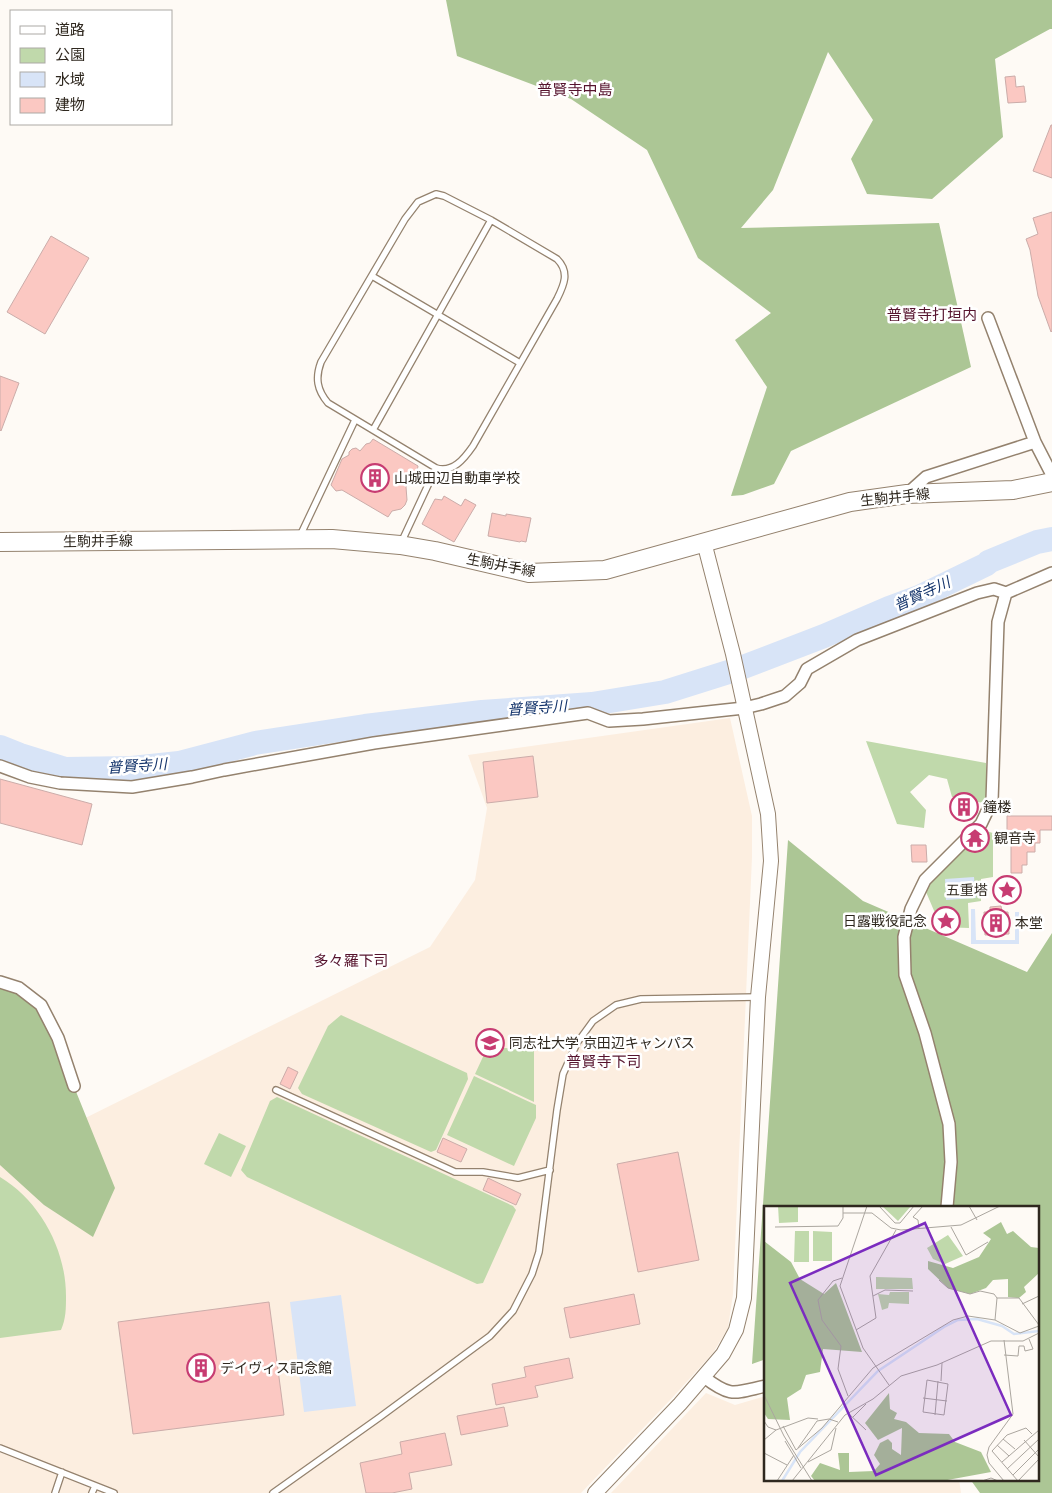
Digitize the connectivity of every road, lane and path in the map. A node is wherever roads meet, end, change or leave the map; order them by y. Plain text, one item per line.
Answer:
1 (491, 220) junction
2 (372, 276) junction
3 (438, 316) junction
4 (988, 318) dead end
5 (520, 364) junction
6 (355, 420) junction
7 (374, 430) junction
8 (1035, 442) junction
9 (436, 468) junction
10 (1052, 475) edge
11 (1052, 482) edge
12 (907, 494) junction
13 (299, 538) junction
14 (0, 542) edge
15 (704, 542) junction
16 (400, 545) junction
17 (1052, 573) edge
18 (1006, 593) junction
19 (743, 703) junction
20 (0, 766) edge
21 (0, 982) edge
22 (758, 997) junction
23 (74, 1086) dead end
24 (276, 1090) dead end
25 (550, 1170) junction
26 (947, 1206) edge
27 (704, 1376) junction
28 (764, 1386) edge
29 (0, 1448) edge
30 (62, 1472) junction
31 (95, 1486) junction
32 (55, 1493) edge
33 (92, 1493) edge
34 (114, 1493) edge
35 (273, 1493) edge
36 (595, 1493) edge

1 - 2 lane
1 - 3 lane
1 - 5 lane
2 - 3 lane
2 - 6 lane
3 - 5 lane
3 - 7 lane
4 - 8 street
5 - 9 lane
6 - 7 lane
6 - 13 lane
7 - 9 lane
8 - 10 street
8 - 12 street
9 - 16 lane
11 - 12 main road, 生駒井手線
12 - 15 main road, 生駒井手線
13 - 14 main road, 生駒井手線
13 - 16 main road, 生駒井手線
15 - 16 main road, 生駒井手線
15 - 19 street
17 - 18 street
18 - 19 street
18 - 26 street
19 - 20 street
19 - 22 street
21 - 23 street
22 - 25 lane
22 - 27 street
24 - 25 lane
25 - 35 lane
27 - 28 street
27 - 36 street
29 - 30 lane
30 - 31 lane
30 - 32 lane
31 - 33 lane
31 - 34 lane

